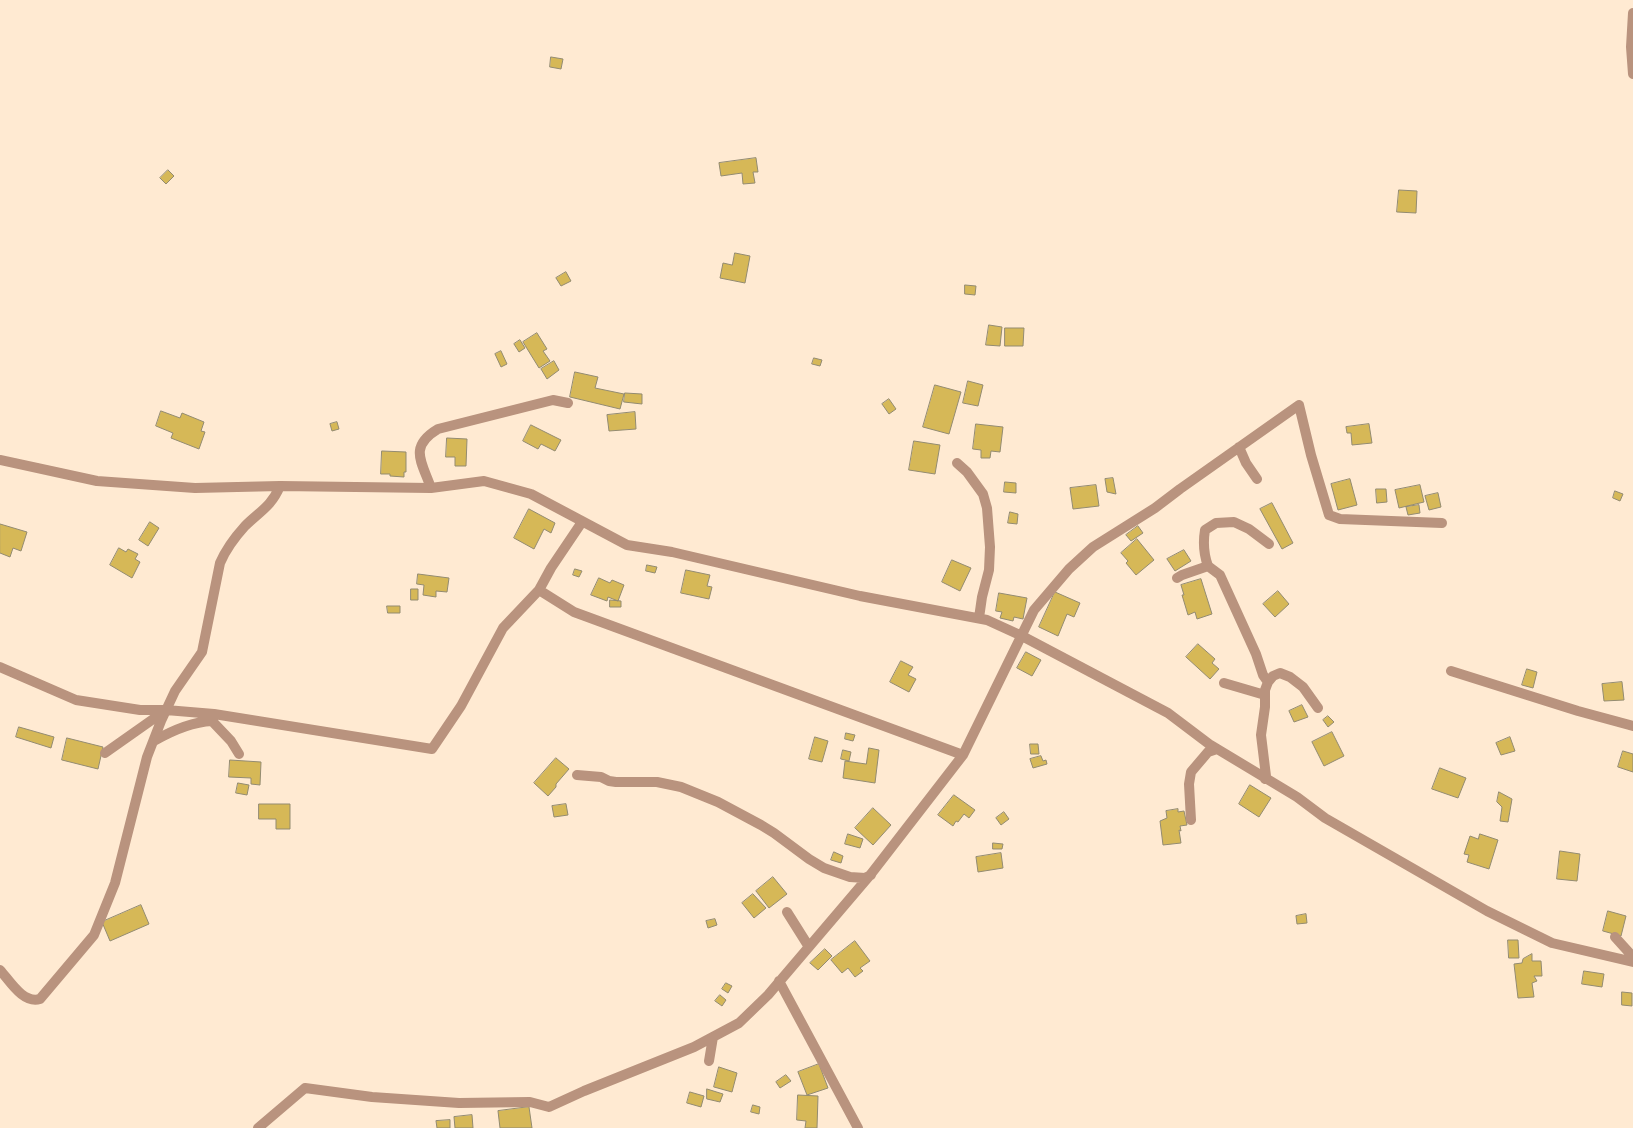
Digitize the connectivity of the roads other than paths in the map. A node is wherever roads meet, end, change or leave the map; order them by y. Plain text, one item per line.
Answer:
1 (1633, 13) edge
2 (1633, 74) edge
3 (568, 404) dead end
4 (1238, 447) junction
5 (0, 460) edge
6 (957, 463) dead end
7 (1257, 479) dead end
8 (280, 486) junction
9 (431, 488) junction
10 (582, 522) junction
11 (1442, 523) dead end
12 (1269, 544) dead end
13 (1208, 566) junction
14 (1177, 578) dead end
15 (539, 590) junction
16 (978, 618) junction
17 (1022, 636) junction
18 (0, 667) edge
19 (1451, 671) dead end
20 (1268, 682) junction
21 (1224, 683) dead end
22 (1265, 695) junction
23 (1318, 708) dead end
24 (166, 710) junction
25 (1633, 726) edge
26 (154, 740) junction
27 (1217, 749) junction
28 (105, 753) dead end
29 (239, 754) dead end
30 (963, 755) junction
31 (577, 775) dead end
32 (1265, 779) junction
33 (1191, 820) dead end
34 (871, 874) junction
35 (787, 912) dead end
36 (1615, 938) dead end
37 (809, 947) junction
38 (1633, 957) edge
39 (1633, 962) edge
40 (0, 970) edge
41 (779, 981) junction
42 (713, 1037) junction
43 (709, 1061) dead end
44 (258, 1128) edge
45 (858, 1128) edge

1 - 2 street
3 - 9 street
4 - 7 street
4 - 11 street
4 - 17 street
5 - 8 street
6 - 16 street
8 - 9 street
8 - 24 street
9 - 10 street
10 - 15 street
10 - 16 street
12 - 13 street
13 - 14 street
13 - 20 street
15 - 24 street
15 - 30 street
16 - 17 street
17 - 27 street
17 - 30 street
18 - 24 street
19 - 25 street
20 - 22 street
20 - 23 street
21 - 22 street
22 - 32 street
24 - 26 street
24 - 28 street
26 - 29 street
26 - 40 street
27 - 32 street
27 - 33 street
30 - 34 street
31 - 34 street
32 - 39 street
34 - 37 street
35 - 37 street
36 - 38 street
37 - 41 street
41 - 42 street
41 - 45 street
42 - 43 street
42 - 44 street

